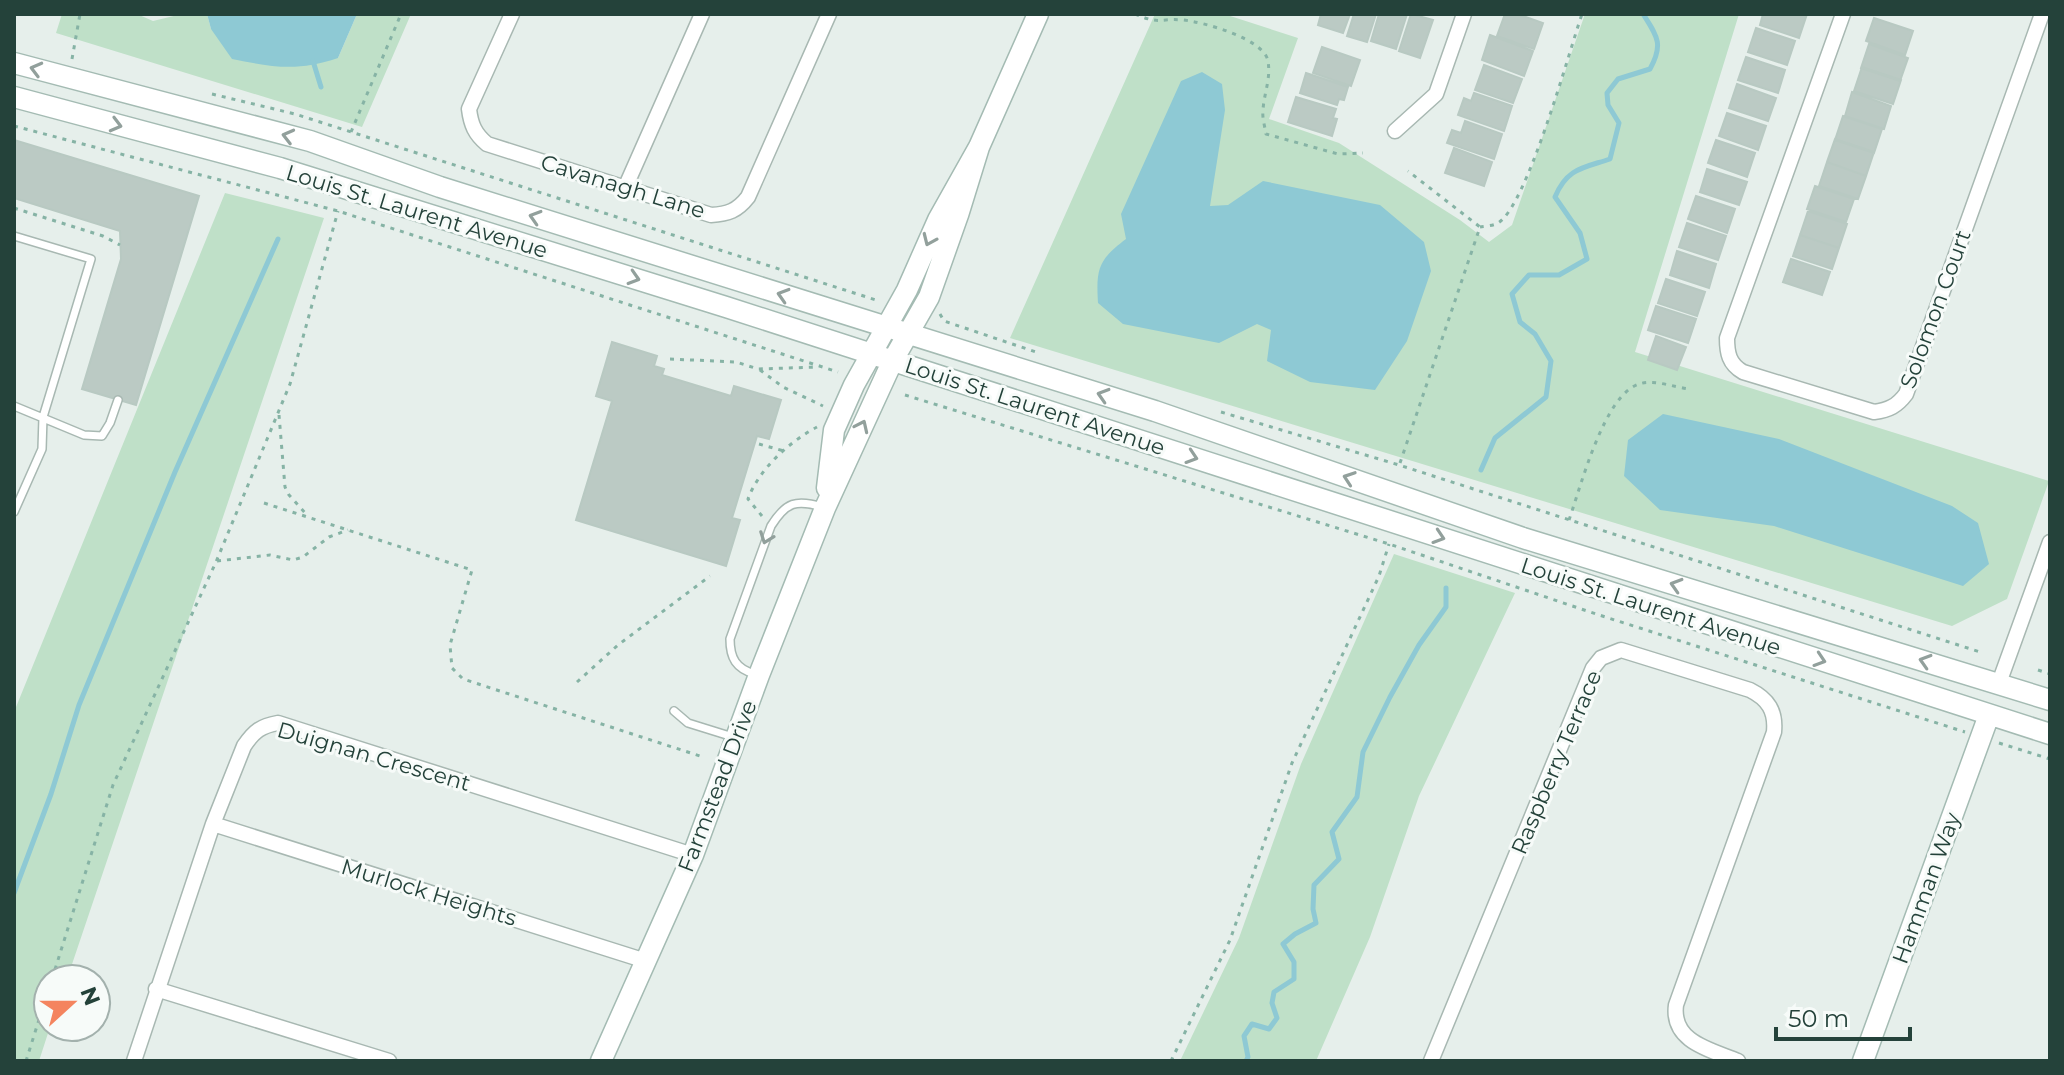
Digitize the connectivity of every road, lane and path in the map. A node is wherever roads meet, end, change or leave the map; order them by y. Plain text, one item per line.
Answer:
1 (80, 14) edge
2 (401, 14) edge
3 (512, 14) edge
4 (702, 14) edge
5 (829, 14) edge
6 (1038, 14) edge
7 (1135, 14) edge
8 (1464, 14) edge
9 (1582, 14) edge
10 (1843, 14) edge
11 (2042, 14) edge
12 (60, 56) dead end
13 (14, 63) edge
14 (206, 92) dead end
15 (14, 97) edge
16 (14, 126) edge
17 (1395, 131) dead end
18 (351, 132) junction
19 (979, 147) junction
20 (1363, 153) dead end
21 (1408, 171) dead end
22 (625, 188) junction
23 (14, 208) edge
24 (338, 211) junction
25 (1480, 227) junction
26 (14, 236) edge
27 (120, 245) dead end
28 (876, 300) dead end
29 (939, 311) dead end
30 (886, 328) junction
31 (908, 335) junction
32 (872, 353) junction
33 (1047, 356) dead end
34 (670, 359) dead end
35 (893, 360) junction
36 (822, 367) junction
37 (758, 369) junction
38 (839, 372) dead end
39 (1689, 389) dead end
40 (905, 395) dead end
41 (118, 400) dead end
42 (14, 406) edge
43 (1208, 408) dead end
44 (278, 413) junction
45 (841, 414) junction
46 (43, 417) junction
47 (759, 444) dead end
48 (784, 451) junction
49 (1399, 465) junction
50 (264, 503) dead end
51 (825, 508) junction
52 (14, 513) edge
53 (310, 518) junction
54 (1569, 521) junction
55 (771, 526) junction
56 (348, 530) junction
57 (2050, 542) edge
58 (1389, 544) junction
59 (216, 562) junction
60 (710, 576) dead end
61 (1980, 652) dead end
62 (2038, 670) dead end
63 (2050, 674) edge
64 (759, 675) junction
65 (577, 682) dead end
66 (1999, 683) junction
67 (2050, 700) edge
68 (674, 711) dead end
69 (1989, 715) junction
70 (1950, 727) dead end
71 (2050, 734) edge
72 (737, 738) junction
73 (2006, 746) dead end
74 (700, 756) dead end
75 (2050, 759) edge
76 (213, 824) junction
77 (693, 855) junction
78 (646, 961) junction
79 (57, 963) edge
80 (156, 989) junction
81 (32, 1042) edge
82 (26, 1061) edge
83 (134, 1061) edge
84 (389, 1061) edge
85 (601, 1061) edge
86 (1171, 1061) edge
87 (1431, 1061) edge
88 (1738, 1061) edge
89 (1863, 1061) edge

1 - 12 path
2 - 18 path
3 - 22 street, Cavanagh Lane
4 - 22 street
5 - 22 street, Cavanagh Lane
6 - 19 main road, Farmstead Drive
7 - 20 path
8 - 17 street
9 - 25 path
10 - 11 street, Solomon Court
30 -> 13 main road, Louis St. Laurent Avenue
14 - 18 path
15 -> 32 main road, Louis St. Laurent Avenue
16 - 24 path
18 - 28 path
19 -> 30 main road, Farmstead Drive
19 - 31 main road, Farmstead Drive
21 - 25 path
23 - 27 path
24 - 36 path
24 - 44 path
25 - 49 path
26 - 46 lane
29 - 33 path
30 - 31 main road, Louis St. Laurent Avenue
30 - 32 main road, Farmstead Drive
31 - 35 main road, Farmstead Drive
66 -> 31 main road, Louis St. Laurent Avenue
32 - 35 main road, Louis St. Laurent Avenue
32 - 45 main road, Farmstead Drive
34 - 37 path
51 -> 35 main road, Farmstead Drive
35 -> 69 main road, Louis St. Laurent Avenue
36 - 37 path
36 - 38 path
37 - 45 path
39 - 54 path
40 - 58 path
41 - 46 lane
42 - 46 lane
43 - 49 path
44 - 53 path
44 - 59 path
45 - 48 path
45 - 51 main road, Farmstead Drive
46 - 52 lane
47 - 48 path
48 - 55 path
49 - 54 path
50 - 53 path
51 - 55 lane
51 - 64 main road, Farmstead Drive
53 - 56 path
54 - 61 path
55 -> 64 lane
56 - 59 path
56 - 74 path
57 - 66 street
58 - 70 path
58 - 86 path
59 - 79 path
60 - 65 path
62 - 63 path
64 - 72 main road, Farmstead Drive
66 - 67 main road, Louis St. Laurent Avenue
68 - 72 lane
69 - 71 main road, Louis St. Laurent Avenue
69 - 89 main road, Hamman Way
72 - 77 main road, Farmstead Drive
73 - 75 path
76 - 77 street, Duignan Crescent
76 - 78 street, Murlock Heights
76 - 80 street, Duignan Crescent
77 - 78 main road, Farmstead Drive
78 - 85 main road, Farmstead Drive
80 - 83 street, Duignan Crescent
80 - 84 street
81 - 82 path
87 - 88 street, Raspberry Terrace

